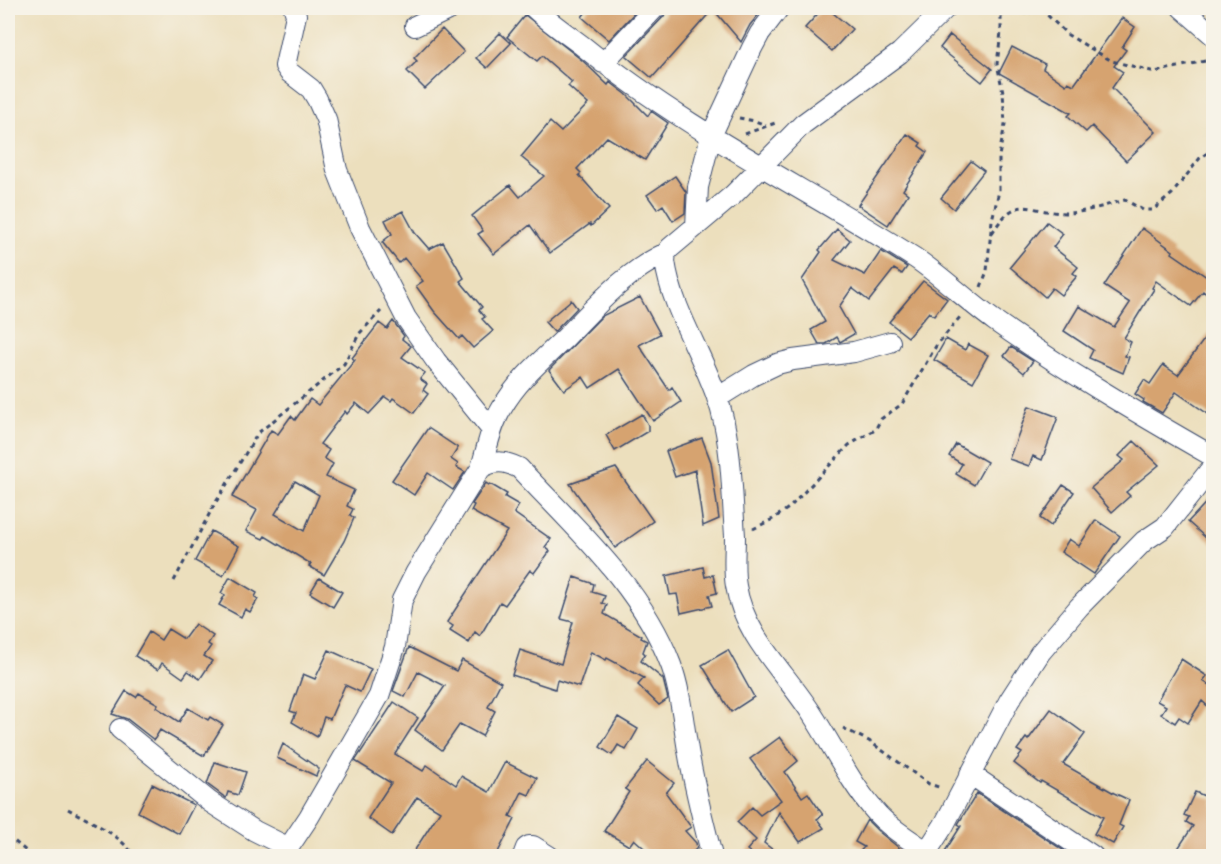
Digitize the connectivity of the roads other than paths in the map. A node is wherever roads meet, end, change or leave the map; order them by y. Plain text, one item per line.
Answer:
1 (294, 8) edge
2 (452, 8) edge
3 (534, 8) edge
4 (656, 8) edge
5 (779, 8) edge
6 (946, 8) edge
7 (1182, 8) edge
8 (415, 26) dead end
9 (1214, 36) edge
10 (603, 63) junction
11 (717, 140) junction
12 (762, 167) junction
13 (696, 226) junction
14 (666, 253) junction
15 (890, 342) dead end
16 (717, 398) junction
17 (492, 430) junction
18 (1214, 457) edge
19 (1214, 465) edge
20 (481, 468) junction
21 (120, 729) dead end
22 (970, 774) junction
23 (286, 852) edge
24 (925, 854) edge
25 (523, 856) edge
26 (549, 856) edge
27 (712, 856) edge
28 (1093, 856) edge

1 - 17 street
2 - 8 street
3 - 10 street
4 - 10 street
5 - 11 street
6 - 12 street
7 - 9 street
10 - 11 street
11 - 12 street
11 - 13 street
12 - 13 street
12 - 18 street
13 - 14 street
14 - 16 street
14 - 17 street
15 - 16 street
16 - 24 street
17 - 20 street
19 - 22 street
20 - 23 street
20 - 27 street
21 - 23 street
22 - 24 street
22 - 28 street
25 - 26 street

